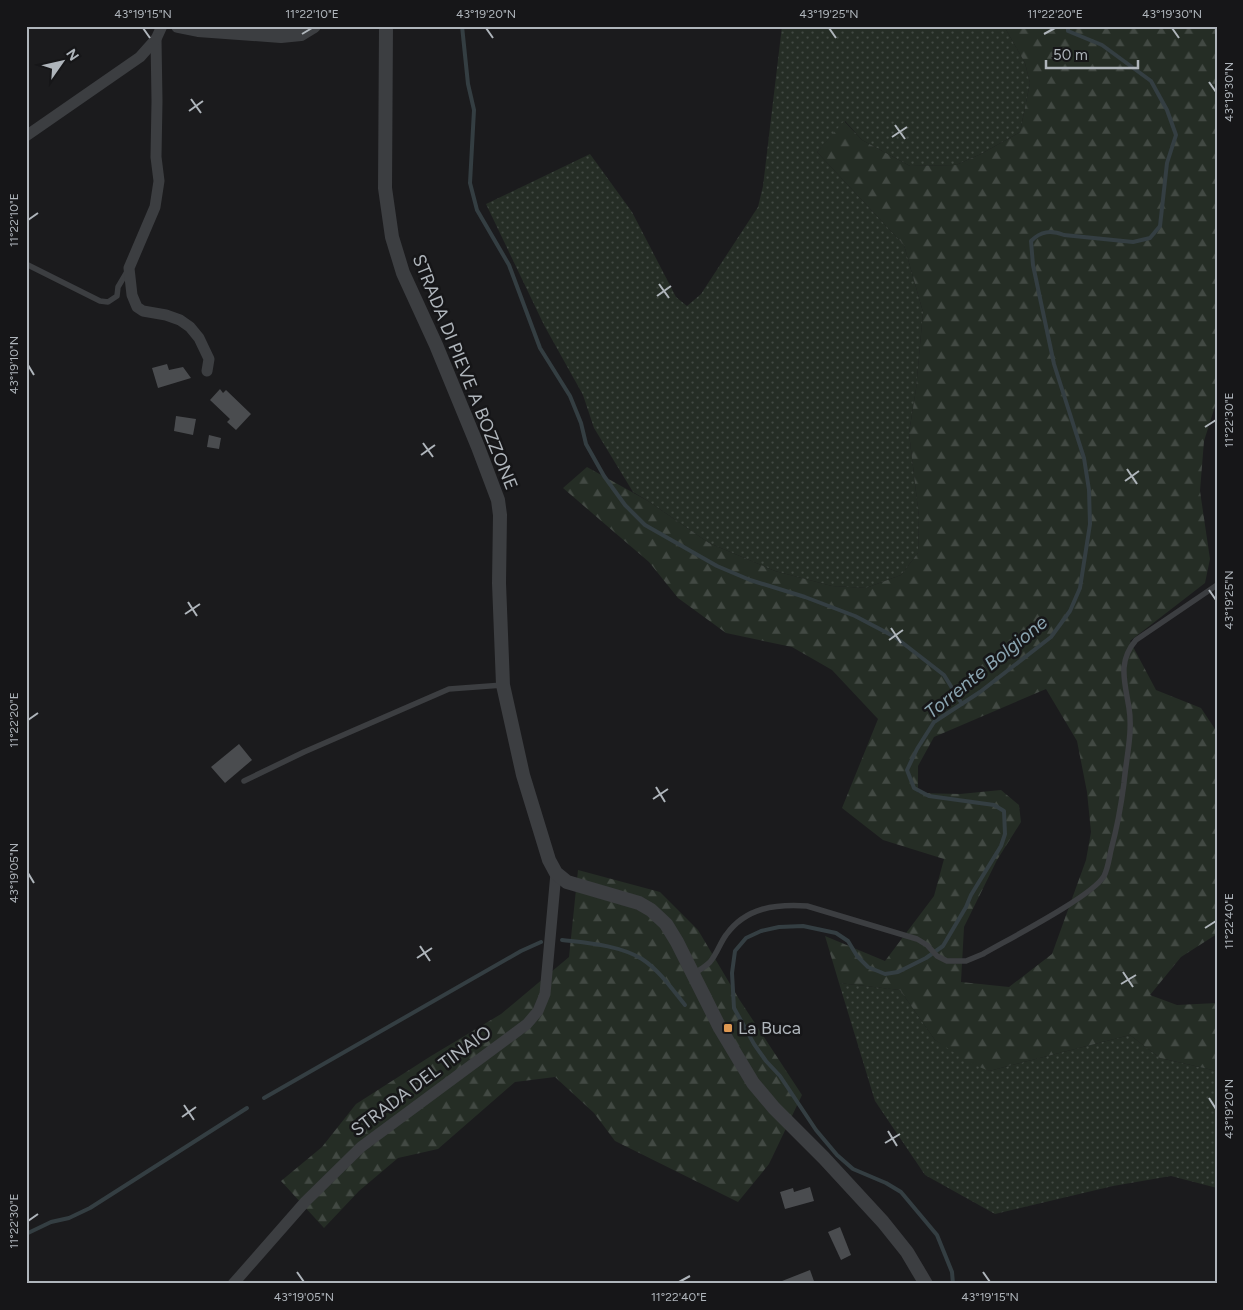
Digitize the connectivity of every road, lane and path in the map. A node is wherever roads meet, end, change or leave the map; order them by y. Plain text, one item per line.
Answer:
1 (162, 26) edge
2 (178, 26) edge
3 (314, 26) edge
4 (386, 26) edge
5 (156, 39) junction
6 (26, 136) edge
7 (26, 264) edge
8 (130, 268) junction
9 (207, 371) dead end
10 (1217, 585) edge
11 (503, 685) junction
12 (244, 781) dead end
13 (556, 873) junction
14 (694, 974) junction
15 (233, 1284) edge
16 (926, 1284) edge

1 - 5 street
2 - 3 street
4 - 11 street, STRADA DI PIEVE A BOZZONE
5 - 6 street
5 - 8 street
7 - 8 lane
8 - 9 street
10 - 14 lane
11 - 12 lane
11 - 13 street, STRADA DI PIEVE A BOZZONE
13 - 14 street
13 - 15 street, STRADA DEL TINAIO
14 - 16 street

